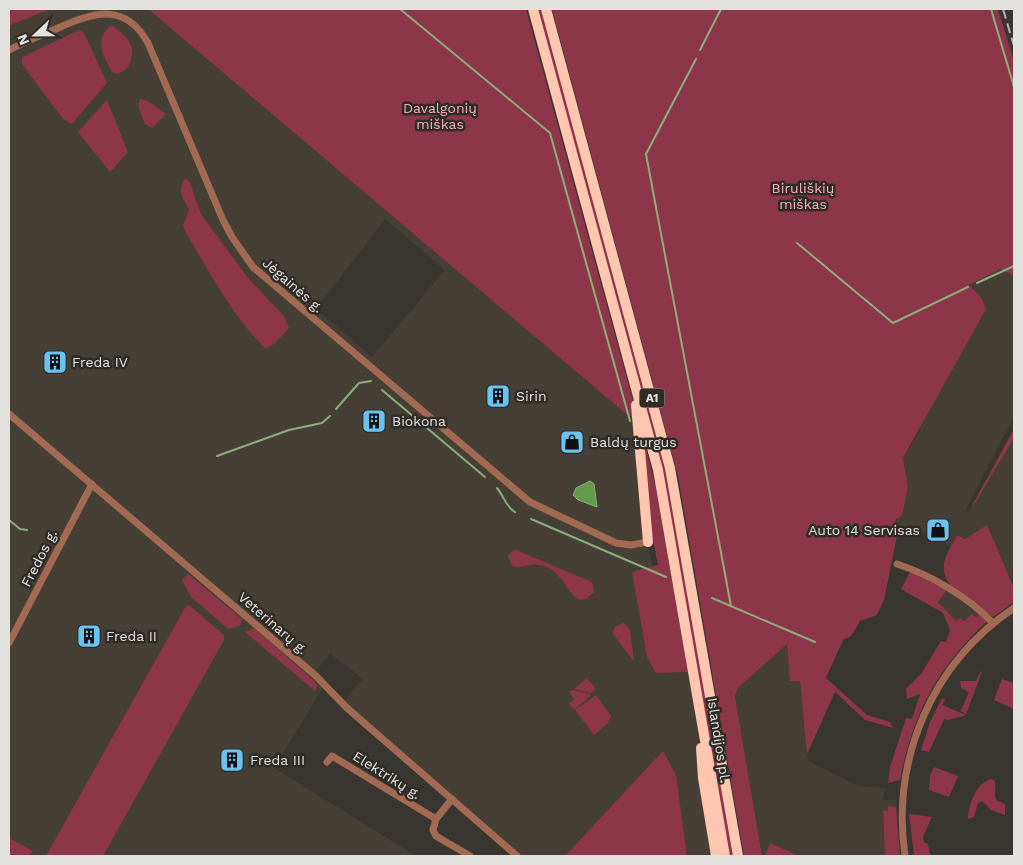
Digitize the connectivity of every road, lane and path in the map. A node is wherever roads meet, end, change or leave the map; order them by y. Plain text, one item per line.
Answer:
1 (533, 9) edge
2 (546, 9) edge
3 (9, 50) edge
4 (634, 382) junction
5 (9, 414) edge
6 (92, 484) junction
7 (648, 542) joint
8 (897, 564) dead end
9 (1014, 608) edge
10 (993, 623) junction
11 (9, 644) edge
12 (696, 685) junction
13 (327, 762) dead end
14 (452, 799) junction
15 (436, 819) junction
16 (470, 856) edge
17 (517, 856) edge
18 (716, 856) edge
19 (725, 856) edge
20 (738, 856) edge
21 (905, 856) edge

1 - 4 highway, A1
2 - 20 highway, Islandijos pl. / A1
3 - 7 street, Jėgainės g.
4 - 7 highway
4 - 12 highway, Islandijos pl. / A1
5 - 6 street, Veterinarų g.
6 - 11 street, Fredos g.
6 - 14 street, Veterinarų g.
8 - 10 street
9 - 10 street
10 - 21 street
12 - 18 highway
12 - 19 highway, Islandijos pl. / A1
13 - 15 street, Elektrikų g.
14 - 15 street
14 - 17 street, Veterinarų g.
15 - 16 street

